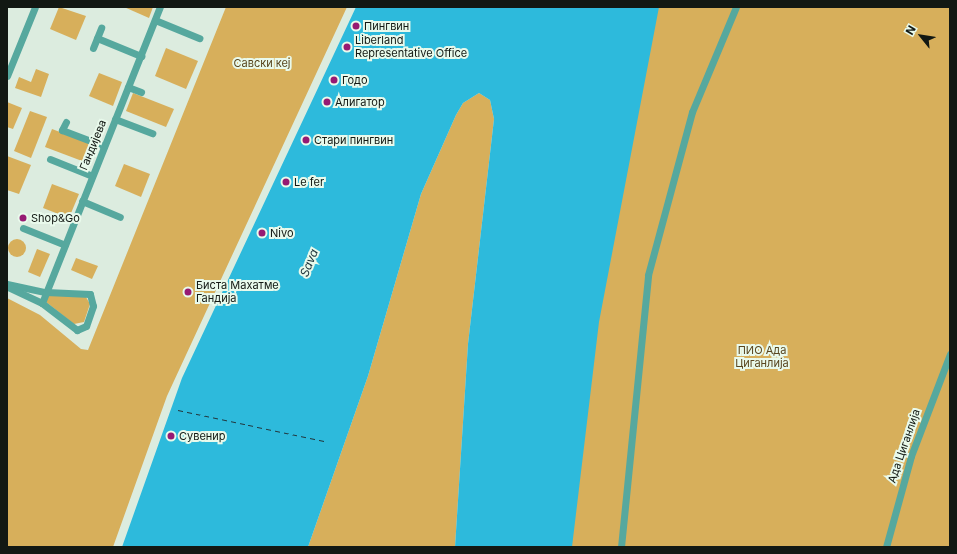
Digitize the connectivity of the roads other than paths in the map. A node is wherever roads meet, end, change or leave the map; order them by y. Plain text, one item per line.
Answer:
1 (35, 7) edge
2 (160, 7) edge
3 (736, 7) edge
4 (155, 20) junction
5 (101, 28) dead end
6 (96, 38) junction
7 (200, 38) dead end
8 (93, 48) dead end
9 (141, 56) junction
10 (7, 76) edge
11 (128, 87) junction
12 (141, 92) dead end
13 (115, 119) junction
14 (66, 122) dead end
15 (152, 133) dead end
16 (104, 146) junction
17 (50, 159) dead end
18 (92, 176) junction
19 (82, 201) junction
20 (120, 217) dead end
21 (23, 228) dead end
22 (64, 245) junction
23 (7, 284) edge
24 (7, 287) edge
25 (46, 292) junction
26 (42, 303) junction
27 (950, 354) edge
28 (621, 547) edge
29 (886, 547) edge

1 - 10 street
2 - 4 street, Гандијева
3 - 28 street
4 - 7 street
4 - 9 street, Гандијева
5 - 6 street
6 - 8 street
6 - 9 street
9 - 11 street, Гандијева
11 - 12 street
11 - 13 street, Гандијева
13 - 15 street
13 - 16 street, Гандијева
14 - 16 street
16 - 18 street, Гандијева
17 - 18 street
18 - 19 street, Гандијева
19 - 20 street
19 - 22 street, Гандијева
21 - 22 street
22 - 25 street, Гандијева
23 - 25 street
24 - 26 street
25 - 26 street, Гандијева
25 - 26 street
27 - 29 street, Ада Циганлија

